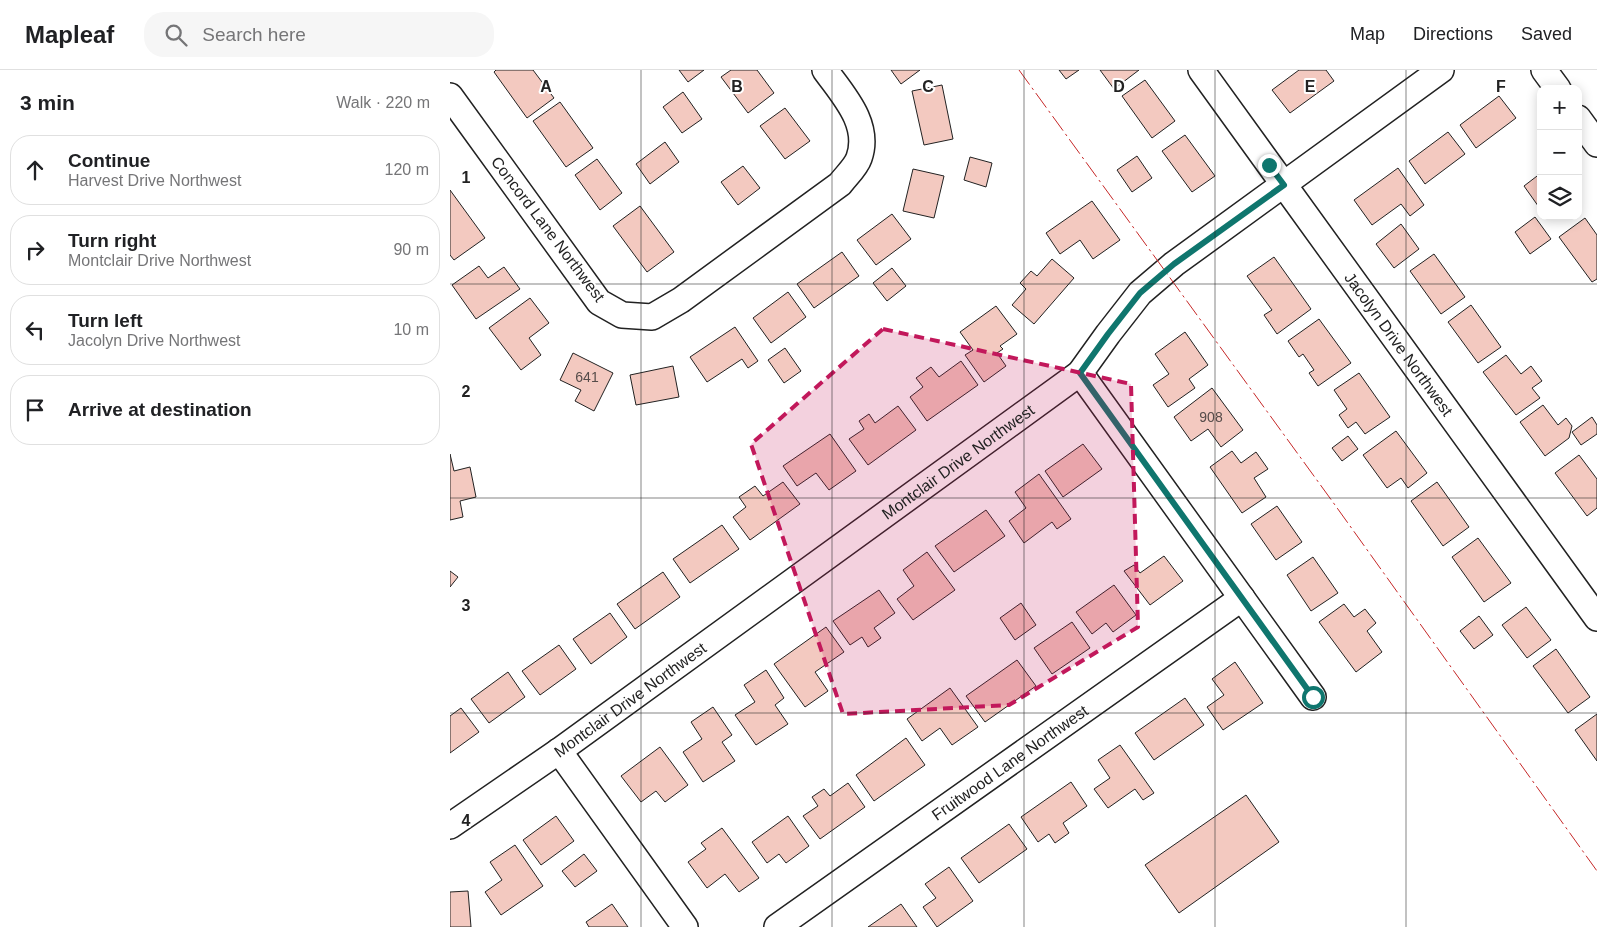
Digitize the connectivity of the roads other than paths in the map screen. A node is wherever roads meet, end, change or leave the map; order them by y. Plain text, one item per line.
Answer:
1 (825, 70) edge
2 (1201, 70) edge
3 (1441, 70) edge
4 (1544, 70) edge
5 (1555, 85) edge
6 (450, 96) edge
7 (1582, 123) edge
8 (1597, 144) edge
9 (1284, 185) junction
10 (1080, 373) junction
11 (1242, 598) junction
12 (1597, 618) edge
13 (1313, 697) dead end
14 (559, 751) junction
15 (450, 826) edge
16 (685, 927) edge
17 (778, 927) edge

1 - 6 street, Concord Lane Northwest
2 - 9 street, Jacolyn Drive Northwest
3 - 9 street, Montclair Drive Northwest
4 - 5 street
7 - 8 street
9 - 10 street, Montclair Drive Northwest
9 - 12 street, Jacolyn Drive Northwest
10 - 11 street
10 - 14 street, Montclair Drive Northwest
11 - 13 street
11 - 17 street, Fruitwood Lane Northwest
14 - 15 street, Montclair Drive Northwest
14 - 16 street

